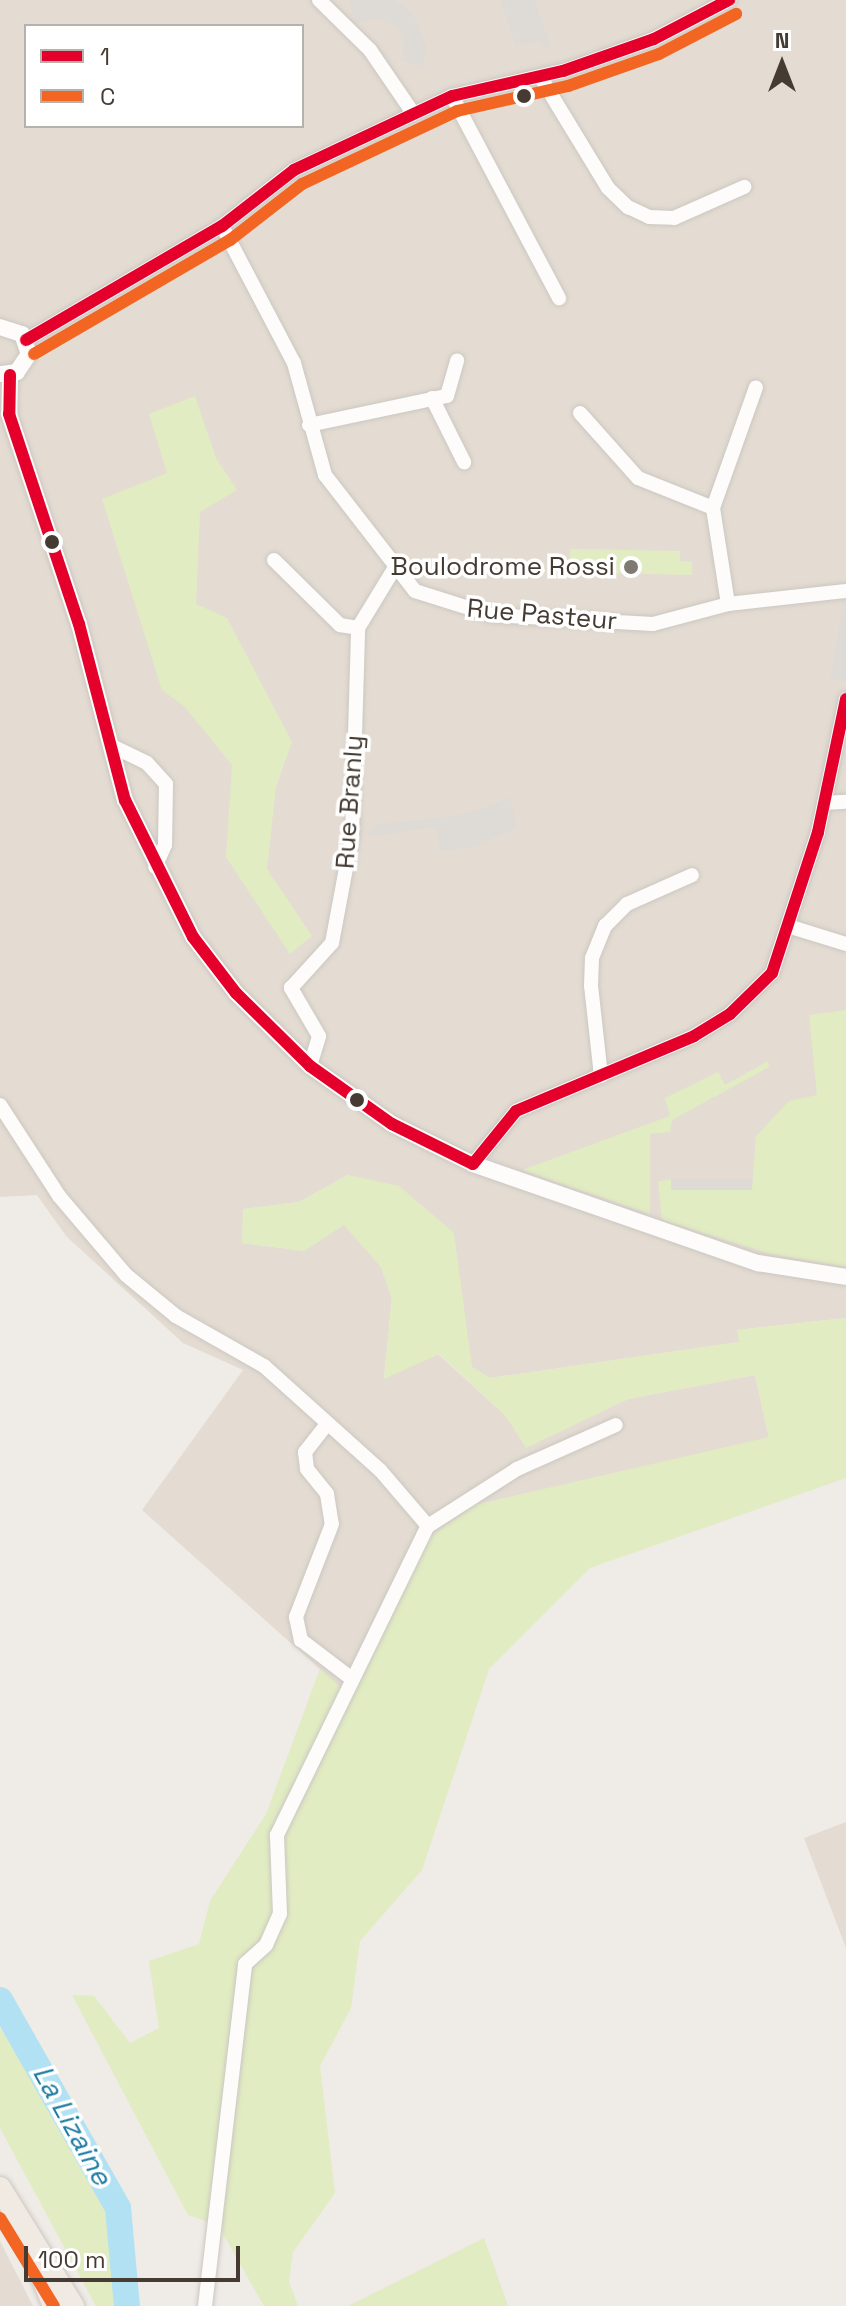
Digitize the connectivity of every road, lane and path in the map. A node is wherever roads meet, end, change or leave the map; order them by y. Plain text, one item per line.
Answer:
1 (319, 0) edge
2 (729, 0) edge
3 (541, 78) junction
4 (452, 96) junction
5 (413, 113) junction
6 (744, 187) dead end
7 (222, 226) junction
8 (559, 298) dead end
9 (0, 327) edge
10 (26, 340) junction
11 (457, 360) dead end
12 (5, 374) edge
13 (756, 387) dead end
14 (432, 398) junction
15 (580, 413) dead end
16 (309, 425) junction
17 (464, 462) dead end
18 (713, 508) junction
19 (274, 560) dead end
20 (394, 569) junction
21 (846, 591) edge
22 (728, 604) junction
23 (358, 628) junction
24 (846, 699) edge
25 (110, 745) junction
26 (846, 802) edge
27 (824, 803) junction
28 (155, 867) junction
29 (692, 875) dead end
30 (791, 927) junction
31 (846, 944) edge
32 (310, 1066) junction
33 (601, 1076) junction
34 (0, 1105) edge
35 (473, 1164) junction
36 (846, 1277) edge
37 (327, 1424) junction
38 (616, 1425) dead end
39 (428, 1526) junction
40 (352, 1679) junction
41 (0, 2188) edge
42 (20, 2223) junction
43 (54, 2306) edge
44 (73, 2306) edge
45 (205, 2306) edge

1 - 5 street
2 - 3 street
3 - 4 street
3 - 6 street
4 - 5 street
4 - 8 street
5 - 7 street
7 - 10 street
7 - 16 street, Rue Pasteur
9 - 10 street
10 - 12 street
11 - 14 street
12 - 25 street
13 - 18 street
14 - 16 street
14 - 17 street
15 - 18 street
16 - 20 street, Rue Pasteur
18 - 22 street
19 - 23 street
20 - 22 street, Rue Pasteur
20 - 23 street, Rue Branly
21 - 22 street, Rue Pasteur
23 - 32 street, Rue Branly
24 - 27 street
25 - 28 street
25 - 28 street
26 - 27 street
27 - 30 street
28 - 32 street
29 - 33 street
30 - 31 street
30 - 33 street
32 - 35 street
33 - 35 street
34 - 37 street
35 - 36 street
37 - 39 street
37 - 40 street
38 - 39 street
39 - 40 street
40 - 45 street
41 - 42 main road
42 - 43 main road
42 - 44 main road

